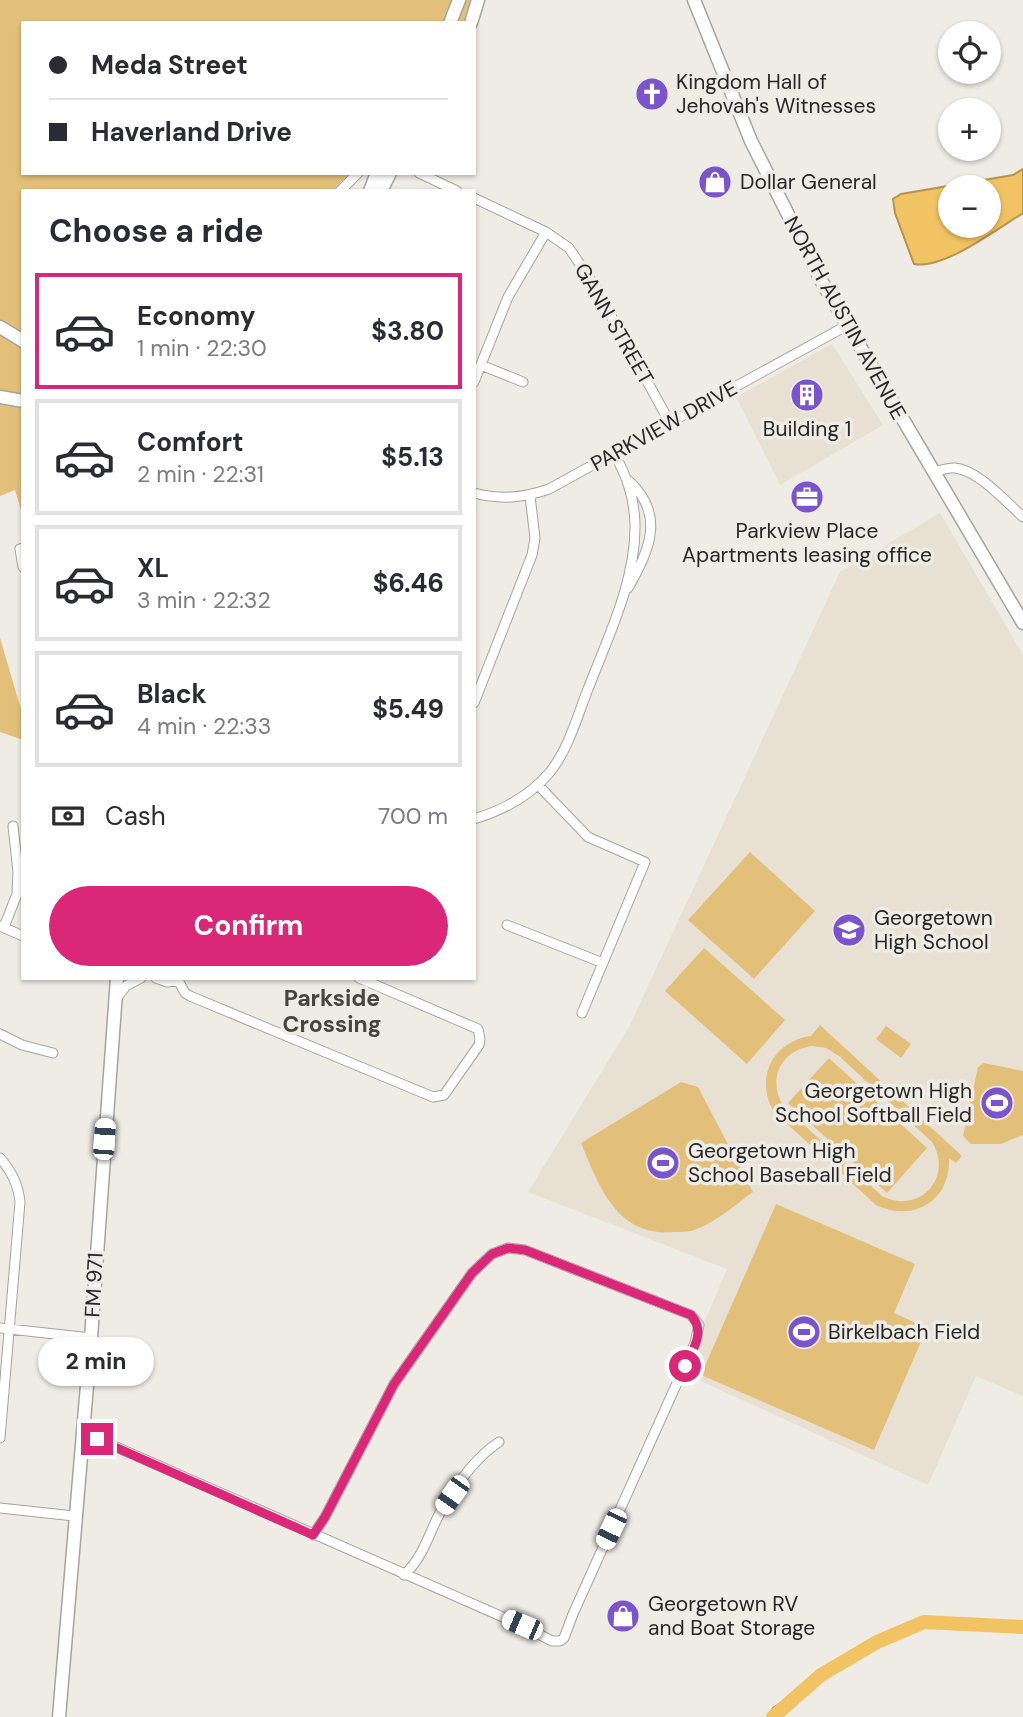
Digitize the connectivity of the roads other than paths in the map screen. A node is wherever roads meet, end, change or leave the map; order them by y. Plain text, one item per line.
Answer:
1 (458, 0) edge
2 (478, 0) edge
3 (694, 0) edge
4 (451, 21) edge
5 (472, 21) edge
6 (356, 175) edge
7 (423, 175) edge
8 (342, 189) edge
9 (453, 189) edge
10 (476, 199) edge
11 (546, 232) junction
12 (846, 326) junction
13 (0, 327) edge
14 (21, 340) edge
15 (481, 365) junction
16 (476, 377) edge
17 (523, 382) dead end
18 (0, 397) edge
19 (21, 401) edge
20 (669, 421) junction
21 (614, 453) junction
22 (933, 472) junction
23 (629, 481) junction
24 (476, 493) edge
25 (530, 495) junction
26 (1023, 517) edge
27 (622, 599) junction
28 (1023, 623) edge
29 (476, 698) edge
30 (538, 785) junction
31 (476, 818) edge
32 (13, 825) dead end
33 (508, 925) dead end
34 (2, 926) edge
35 (21, 935) edge
36 (603, 963) junction
37 (117, 980) edge
38 (138, 980) edge
39 (178, 980) edge
40 (364, 980) edge
41 (115, 1000) junction
42 (582, 1013) dead end
43 (0, 1034) edge
44 (53, 1053) dead end
45 (0, 1158) edge
46 (5, 1329) edge
47 (91, 1338) junction
48 (82, 1432) junction
49 (0, 1438) edge
50 (499, 1443) dead end
51 (0, 1508) edge
52 (74, 1516) junction
53 (313, 1535) junction
54 (404, 1575) junction
55 (58, 1717) edge

1 - 4 main road
2 - 5 main road
3 - 12 main road, NORTH AUSTIN AVENUE
6 - 8 street
7 - 9 street
10 - 11 street, GANN STREET
11 - 15 street
11 - 20 street, GANN STREET
12 - 20 street, PARKVIEW DRIVE
12 - 22 main road, NORTH AUSTIN AVENUE
13 - 14 main road
15 - 16 street
15 - 17 street
18 - 19 main road
20 - 21 street, PARKVIEW DRIVE
21 - 23 street
21 - 25 street, PARKVIEW DRIVE
22 - 26 street
22 - 28 main road, NORTH AUSTIN AVENUE
23 - 27 street
23 - 27 street
24 - 25 street, PARKVIEW DRIVE
25 - 29 street
27 - 30 street
30 - 31 street
30 - 36 street
32 - 34 street
33 - 36 street
34 - 35 street
36 - 42 street
37 - 41 main road, FM 971 / FM 971
38 - 41 street
39 - 40 street
41 - 47 main road, FM 971 / FM 971
43 - 44 street
45 - 46 street
46 - 47 street
46 - 49 street
47 - 48 main road, FM 971 / FM 971
48 - 52 main road, FM 971 / FM 971
48 - 53 street
50 - 54 street
51 - 52 street
52 - 55 main road, FM 971 / FM 971
53 - 54 street
53 - 54 street

